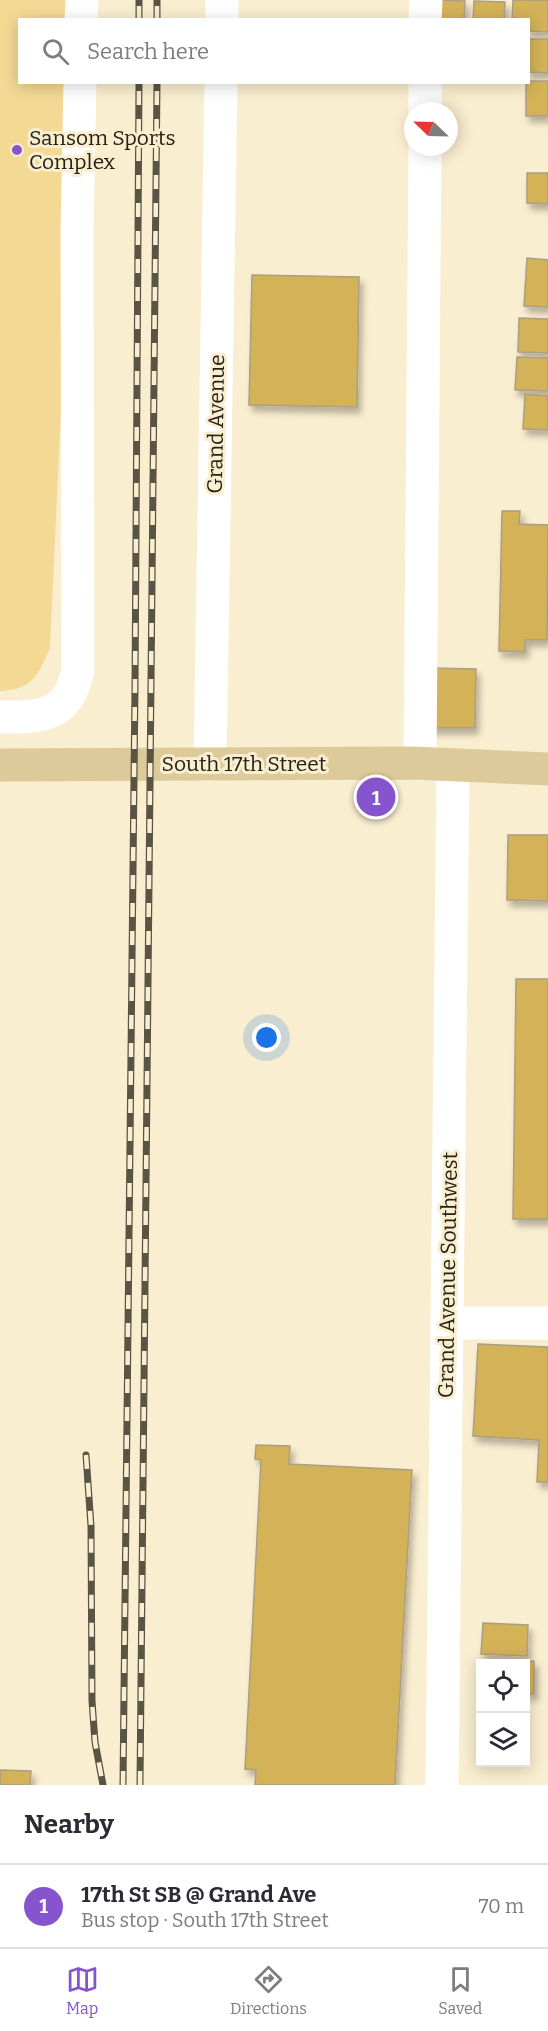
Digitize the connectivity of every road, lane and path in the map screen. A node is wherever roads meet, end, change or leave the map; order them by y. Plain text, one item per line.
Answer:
1 (82, 0) edge
2 (222, 0) edge
3 (426, 0) edge
4 (81, 18) edge
5 (222, 18) edge
6 (425, 18) edge
7 (80, 84) edge
8 (221, 84) edge
9 (425, 84) edge
10 (425, 102) edge
11 (425, 156) edge
12 (0, 717) edge
13 (199, 764) junction
14 (420, 764) junction
15 (0, 765) edge
16 (453, 765) junction
17 (548, 769) edge
18 (448, 1323) junction
19 (548, 1323) edge
20 (442, 1785) edge

1 - 4 street
2 - 5 street
3 - 6 street
7 - 12 street
8 - 13 street, Grand Avenue
9 - 10 street
11 - 14 street
13 - 14 main road, South 17th Street
13 - 15 main road, South 17th Street
14 - 16 main road, South 17th Street
16 - 17 main road, South 17th Street
16 - 18 street, Grand Avenue Southwest
18 - 19 street
18 - 20 street, Grand Avenue Southwest

